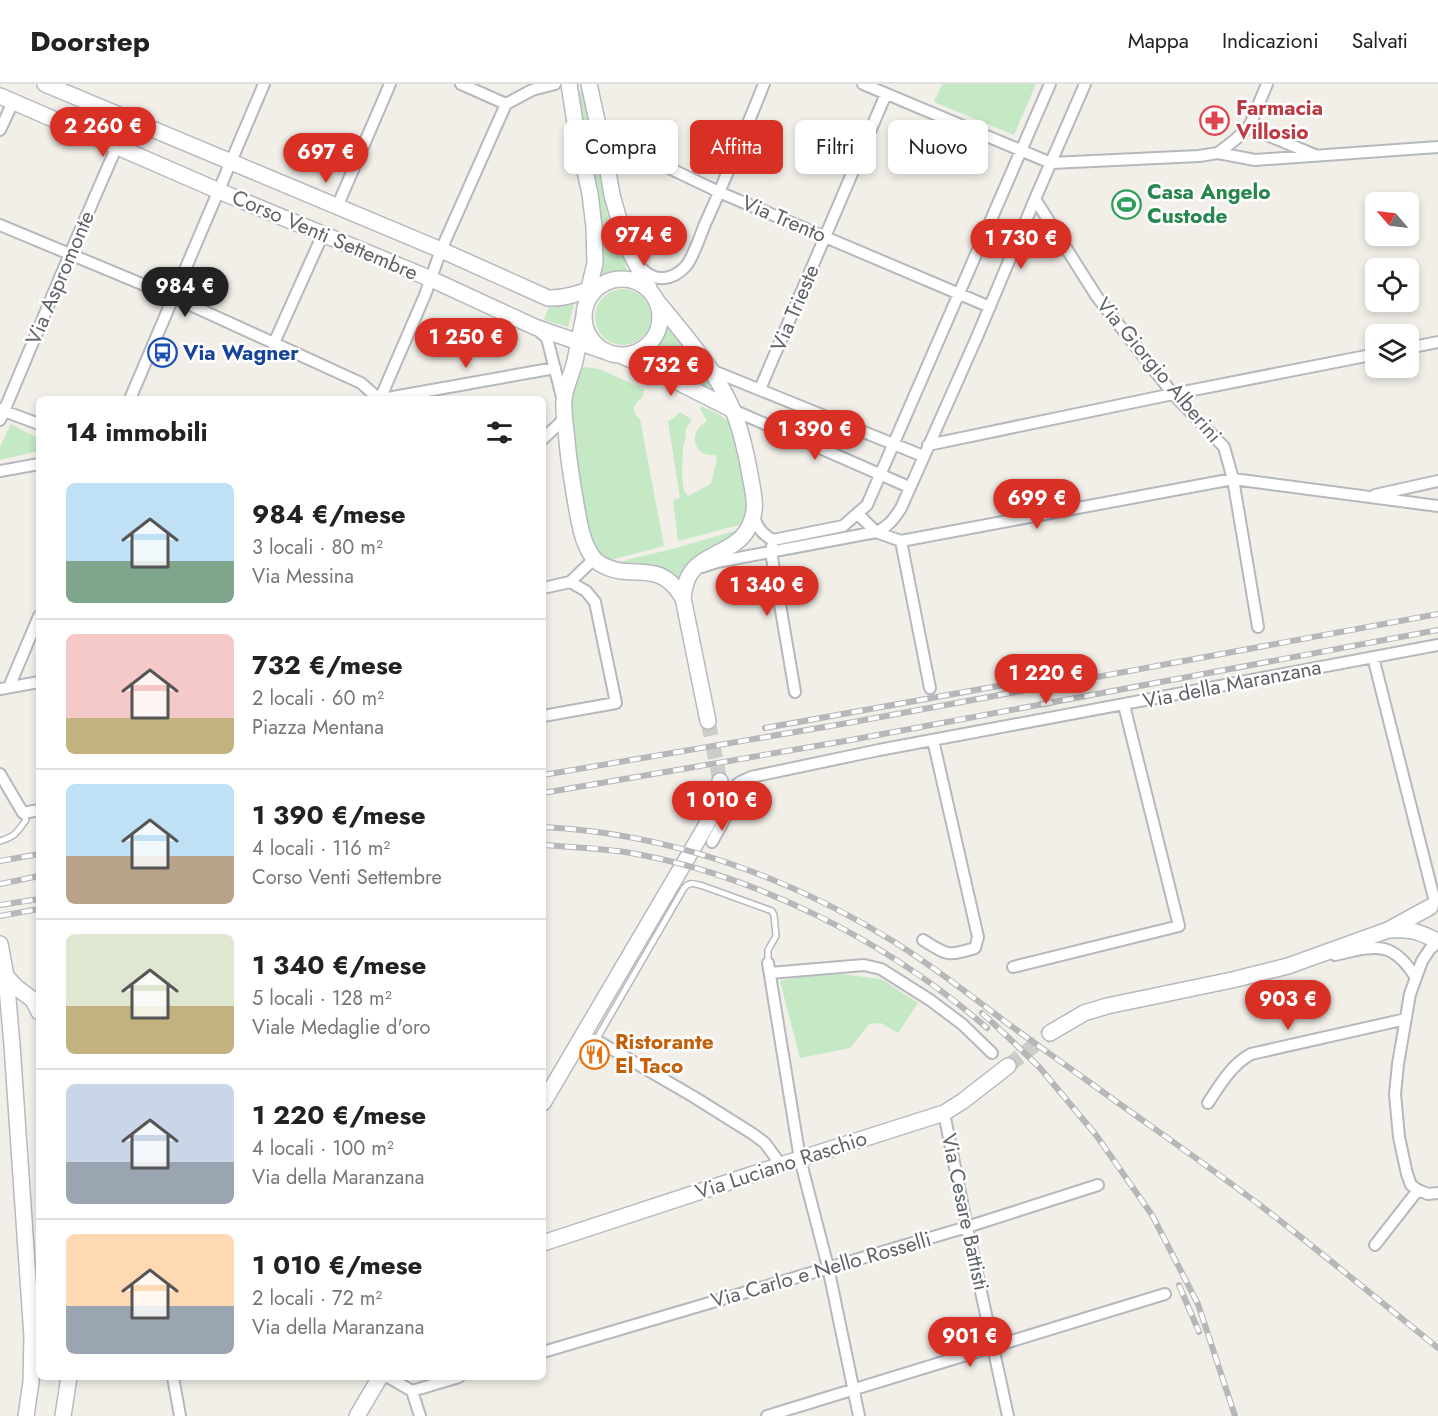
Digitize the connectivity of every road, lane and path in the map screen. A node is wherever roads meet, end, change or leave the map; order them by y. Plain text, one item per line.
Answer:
1 (45, 84) edge
2 (264, 84) edge
3 (390, 84) edge
4 (461, 84) edge
5 (555, 84) edge
6 (569, 84) edge
7 (589, 84) edge
8 (764, 84) edge
9 (863, 84) edge
10 (1050, 84) edge
11 (1085, 84) edge
12 (1267, 84) edge
13 (886, 94) junction
14 (6, 99) edge
15 (506, 104) junction
16 (597, 120) edge
17 (1250, 124) junction
18 (0, 130) edge
19 (117, 146) junction
20 (1438, 147) edge
21 (1021, 149) junction
22 (1218, 153) junction
23 (1316, 156) junction
24 (231, 162) junction
25 (1051, 163) junction
26 (678, 172) edge
27 (608, 174) edge
28 (219, 191) junction
29 (719, 192) junction
30 (1035, 199) junction
31 (337, 207) junction
32 (0, 225) edge
33 (323, 234) junction
34 (825, 237) junction
35 (441, 250) junction
36 (630, 252) junction
37 (70, 254) junction
38 (431, 279) junction
39 (959, 294) junction
40 (653, 295) junction
41 (173, 297) junction
42 (586, 303) junction
43 (990, 307) junction
44 (541, 330) junction
45 (578, 342) junction
46 (1438, 342) edge
47 (274, 343) junction
48 (1419, 346) edge
49 (604, 351) junction
50 (622, 356) junction
51 (1365, 356) edge
52 (555, 368) junction
53 (711, 370) junction
54 (760, 389) junction
55 (1173, 394) junction
56 (131, 396) edge
57 (376, 396) edge
58 (381, 396) edge
59 (397, 396) edge
60 (564, 402) junction
61 (733, 410) junction
62 (1, 413) edge
63 (565, 418) junction
64 (36, 423) edge
65 (546, 436) edge
66 (894, 444) junction
67 (928, 445) junction
68 (923, 456) junction
69 (36, 465) edge
70 (0, 471) edge
71 (881, 474) junction
72 (1233, 479) junction
73 (1438, 481) edge
74 (909, 487) junction
75 (1366, 497) junction
76 (1438, 506) edge
77 (754, 514) junction
78 (858, 514) junction
79 (876, 532) junction
80 (773, 540) junction
81 (901, 541) junction
82 (771, 552) junction
83 (594, 559) junction
84 (570, 582) junction
85 (687, 582) junction
86 (546, 587) edge
87 (683, 598) junction
88 (36, 622) edge
89 (1258, 627) dead end
90 (1438, 645) edge
91 (1373, 657) junction
92 (36, 683) edge
93 (4, 688) edge
94 (930, 688) dead end
95 (795, 692) dead end
96 (1124, 705) junction
97 (546, 715) edge
98 (708, 721) tunnel mouth
99 (933, 740) junction
100 (0, 774) edge
101 (720, 781) tunnel mouth
102 (36, 811) edge
103 (24, 813) junction
104 (0, 840) edge
105 (712, 842) dead end
106 (1434, 904) edge
107 (1388, 930) junction
108 (923, 940) dead end
109 (1436, 941) edge
110 (0, 944) edge
111 (1288, 966) junction
112 (1013, 967) dead end
113 (769, 968) junction
114 (6, 976) junction
115 (1416, 978) junction
116 (36, 1006) edge
117 (1406, 1019) junction
118 (1050, 1034) tunnel mouth
119 (596, 1040) junction
120 (992, 1053) dead end
121 (565, 1065) junction
122 (1008, 1066) tunnel mouth
123 (546, 1098) edge
124 (1208, 1103) dead end
125 (944, 1113) junction
126 (800, 1159) junction
127 (781, 1165) junction
128 (1098, 1185) dead end
129 (1418, 1190) junction
130 (1438, 1193) edge
131 (967, 1227) junction
132 (546, 1242) edge
133 (1375, 1245) dead end
134 (828, 1267) junction
135 (1165, 1294) dead end
136 (993, 1346) junction
137 (546, 1351) edge
138 (69, 1380) edge
139 (174, 1380) edge
140 (378, 1380) edge
141 (393, 1380) edge
142 (449, 1380) edge
143 (854, 1389) junction
144 (412, 1391) junction
145 (26, 1416) edge
146 (63, 1416) edge
147 (180, 1416) edge
148 (357, 1416) edge
149 (420, 1416) edge
150 (767, 1416) edge
151 (859, 1416) edge
152 (1008, 1416) edge

1 - 24 street, Corso Venti Settembre
2 - 24 street
3 - 31 street
4 - 15 street
5 - 15 street
6 - 42 street
7 - 16 street
8 - 29 street
9 - 13 street
10 - 21 street
11 - 25 street
12 - 17 street
13 - 21 street
13 - 34 street, Via Trieste
14 - 18 street
14 - 19 street, Corso Venti Settembre
15 - 35 street
17 - 22 street
17 - 23 street
19 - 28 street, Corso Venti Settembre
19 - 37 street, Via Aspromonte
20 - 23 street
21 - 25 street
21 - 39 street
22 - 23 street
22 - 25 street
24 - 28 street, Corso Venti Settembre
24 - 31 street, Corso Venti Settembre
25 - 30 street
26 - 29 street, Via Trento
27 - 36 street
28 - 33 street, Corso Venti Settembre
28 - 41 street
29 - 34 street, Via Trento
29 - 36 street
30 - 43 street
30 - 55 street, Via Giorgio Alberini
31 - 35 street, Corso Venti Settembre
32 - 37 street
33 - 38 street, Corso Venti Settembre
33 - 47 street
34 - 39 street, Via Trento
34 - 54 street, Via Trieste
35 - 38 street, Corso Venti Settembre
35 - 42 street, Corso Venti Settembre
36 - 40 street
37 - 41 street
37 - 62 street, Via Aspromonte
38 - 44 street, Corso Venti Settembre
38 - 58 street
39 - 43 street, Via Trento
39 - 66 street
40 - 42 street, Corso Venti Settembre
40 - 50 street
40 - 53 street
41 - 47 street
41 - 56 street
42 - 45 street
42 - 49 street
43 - 67 street
44 - 45 street, Corso Venti Settembre
44 - 52 street
45 - 49 street, Corso Venti Settembre
45 - 60 street
46 - 48 street
47 - 57 street
49 - 50 street
50 - 61 street
51 - 55 street
52 - 59 street
52 - 60 street
53 - 54 street
53 - 61 street
54 - 66 street
55 - 67 street
55 - 72 street, Via Giorgio Alberini
60 - 63 street
61 - 71 street
61 - 77 street
62 - 64 street
63 - 65 street
63 - 83 street
66 - 68 street
66 - 71 street
67 - 68 street
68 - 74 street
69 - 70 street
71 - 74 street
71 - 78 street
72 - 75 street
72 - 81 street
72 - 89 street, Via Giorgio Alberini
73 - 75 street
74 - 79 street
75 - 76 street
77 - 80 street
77 - 85 street
78 - 79 street
78 - 80 street
79 - 81 street
79 - 82 street
80 - 82 street
81 - 94 street
82 - 85 street
82 - 95 street
83 - 84 street
83 - 87 street
84 - 86 street
84 - 97 street
85 - 87 street
87 - 98 street
88 - 93 street
90 - 91 street, Via della Maranzana
91 - 96 street, Via della Maranzana
91 - 106 street
92 - 93 street
96 - 99 street, Via della Maranzana
96 - 112 street
99 - 105 street, Via della Maranzana
99 - 108 street
100 - 103 street
101 - 121 street
102 - 103 street
103 - 104 lane
106 - 107 street
106 - 109 street
107 - 109 street
107 - 111 street
109 - 115 street
110 - 114 street
111 - 115 street
111 - 118 street
113 - 119 lane
113 - 120 street
113 - 126 street
114 - 116 street
114 - 145 street
115 - 117 street
117 - 124 street
117 - 129 street
119 - 121 street
119 - 127 street
121 - 123 street
122 - 125 street, Via Luciano Raschio
125 - 126 street, Via Luciano Raschio
125 - 131 street, Via Cesare Battisti
126 - 127 street, Via Luciano Raschio
126 - 134 street
127 - 132 street, Via Luciano Raschio
128 - 131 street, Via Carlo e Nello Rosselli
129 - 130 street
129 - 133 street
131 - 134 street, Via Carlo e Nello Rosselli
131 - 136 street, Via Cesare Battisti
134 - 137 street, Via Carlo e Nello Rosselli
134 - 143 street
135 - 136 street
136 - 143 street
136 - 152 street, Via Cesare Battisti
138 - 146 street
139 - 147 street
140 - 148 street
141 - 144 street
142 - 144 street
143 - 150 street
143 - 151 street
144 - 149 street

